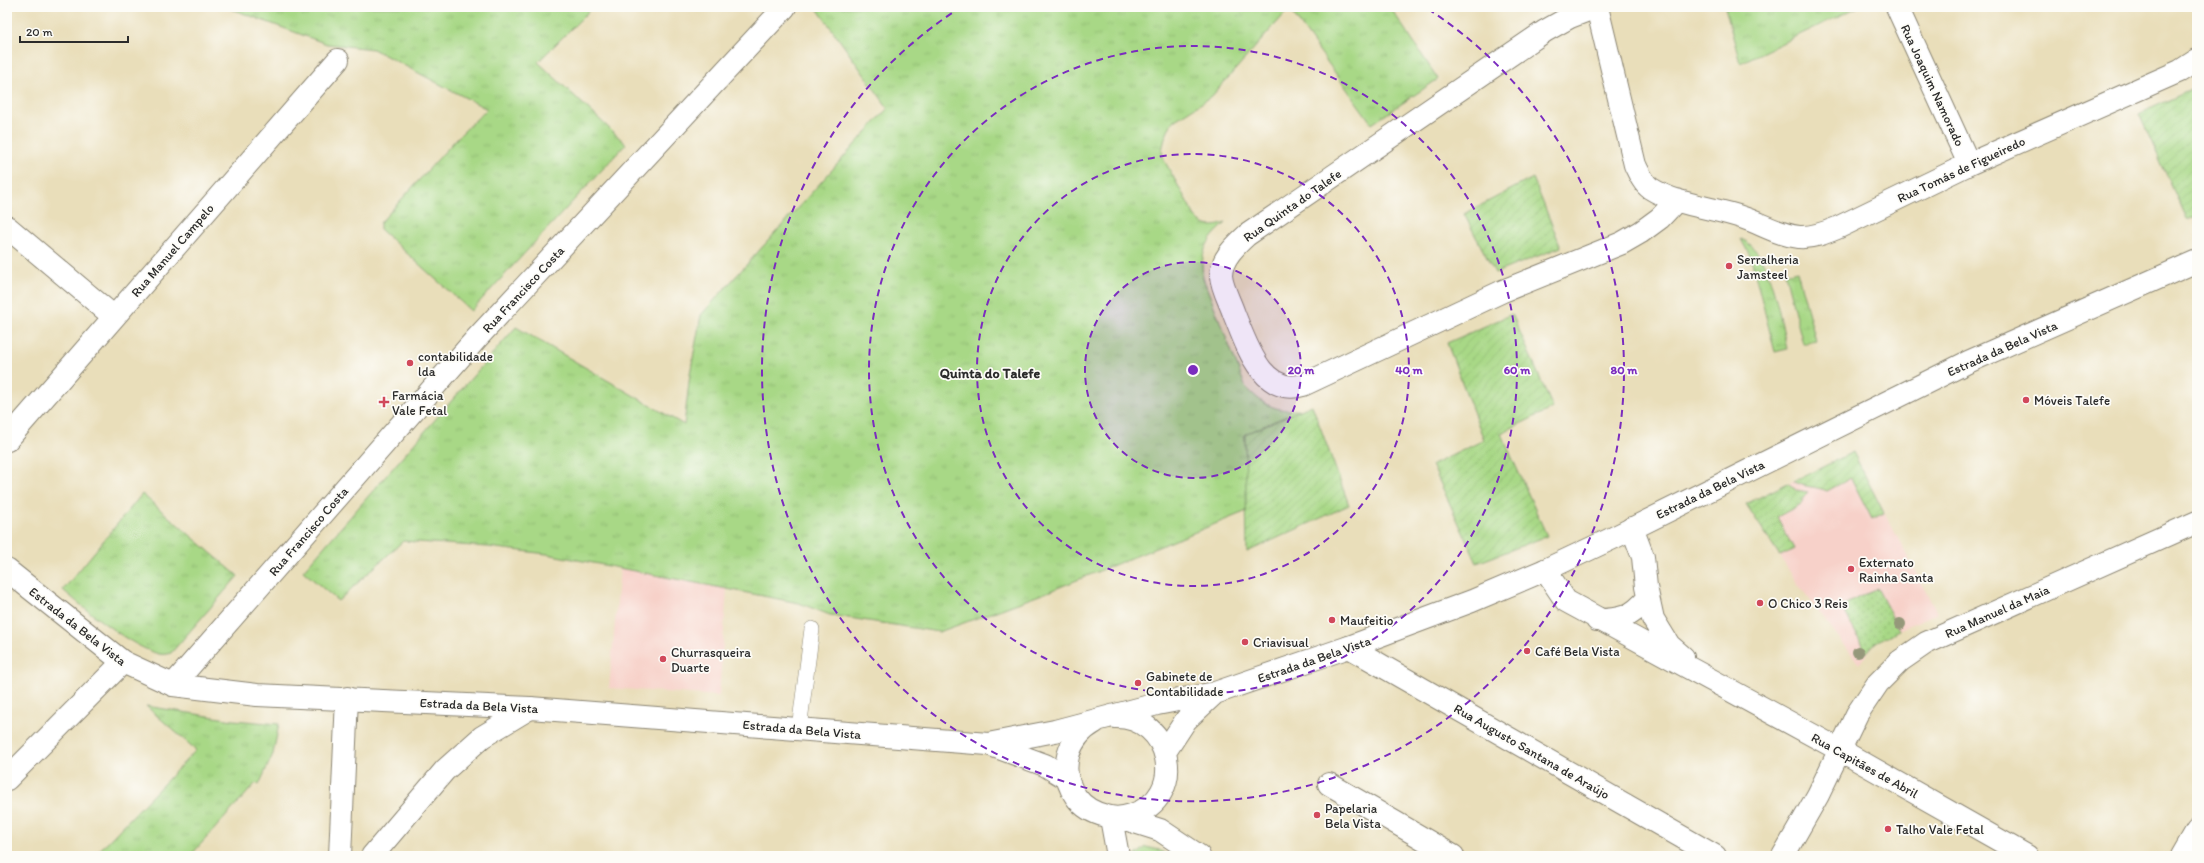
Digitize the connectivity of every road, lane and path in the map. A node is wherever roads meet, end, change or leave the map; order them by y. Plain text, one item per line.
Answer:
1 (785, 7) edge
2 (1596, 7) edge
3 (1897, 7) edge
4 (338, 60) dead end
5 (2197, 60) edge
6 (1969, 164) junction
7 (1677, 200) junction
8 (7, 227) edge
9 (2197, 261) edge
10 (113, 316) junction
11 (7, 440) edge
12 (2197, 522) edge
13 (1632, 528) junction
14 (7, 570) edge
15 (1545, 570) junction
16 (1648, 598) junction
17 (1597, 620) junction
18 (812, 629) dead end
19 (1349, 647) junction
20 (123, 662) junction
21 (1704, 675) junction
22 (173, 685) junction
23 (1215, 693) junction
24 (347, 698) junction
25 (530, 708) junction
26 (1104, 718) junction
27 (799, 729) junction
28 (988, 744) junction
29 (1840, 750) junction
30 (1165, 752) junction
31 (7, 779) edge
32 (1068, 779) junction
33 (1329, 784) dead end
34 (1117, 818) junction
35 (2197, 830) edge
36 (340, 856) edge
37 (372, 856) edge
38 (1118, 856) edge
39 (1199, 856) edge
40 (1453, 856) edge
41 (1715, 856) edge
42 (1783, 856) edge
43 (2027, 856) edge
44 (2182, 856) edge

1 - 22 street, Rua Francisco Costa
2 - 7 street, Rua Tomás de Figueiredo
2 - 7 street, Rua Quinta do Talefe
3 - 6 street, Rua Joaquim Namorado
4 - 10 street, Rua Manuel Campelo
5 - 6 street, Rua Tomás de Figueiredo
6 - 7 street, Rua Tomás de Figueiredo
8 - 10 street
9 - 13 street, Estrada da Bela Vista
10 - 11 street, Rua Manuel Campelo
12 - 29 street, Rua Manuel da Maia
13 - 15 street, Estrada da Bela Vista
13 - 16 street, Rua Capitães de Abril
14 - 20 street, Estrada da Bela Vista
15 - 17 street, Rua Capitães de Abril
15 - 19 street, Estrada da Bela Vista
16 - 17 street
16 - 21 street, Rua Capitães de Abril
17 - 21 street, Rua Capitães de Abril
18 - 27 lane
19 - 23 street, Estrada da Bela Vista
19 - 41 street, Rua Augusto Santana de Araújo
20 - 22 street, Estrada da Bela Vista
20 - 31 street
21 - 29 street, Rua Capitães de Abril
22 - 24 street, Estrada da Bela Vista
23 - 26 street, Estrada da Bela Vista
23 - 30 street
24 - 25 street, Estrada da Bela Vista
24 - 36 street
25 - 27 street, Estrada da Bela Vista
25 - 37 street
26 - 28 street, Estrada da Bela Vista
26 - 30 street
26 - 32 street
27 - 28 street, Estrada da Bela Vista
28 - 32 street
29 - 42 street, Rua Manuel da Maia
29 - 43 street, Rua Capitães de Abril
30 - 34 street
32 - 34 street
33 - 40 street
34 - 38 street
34 - 39 street
35 - 44 street

